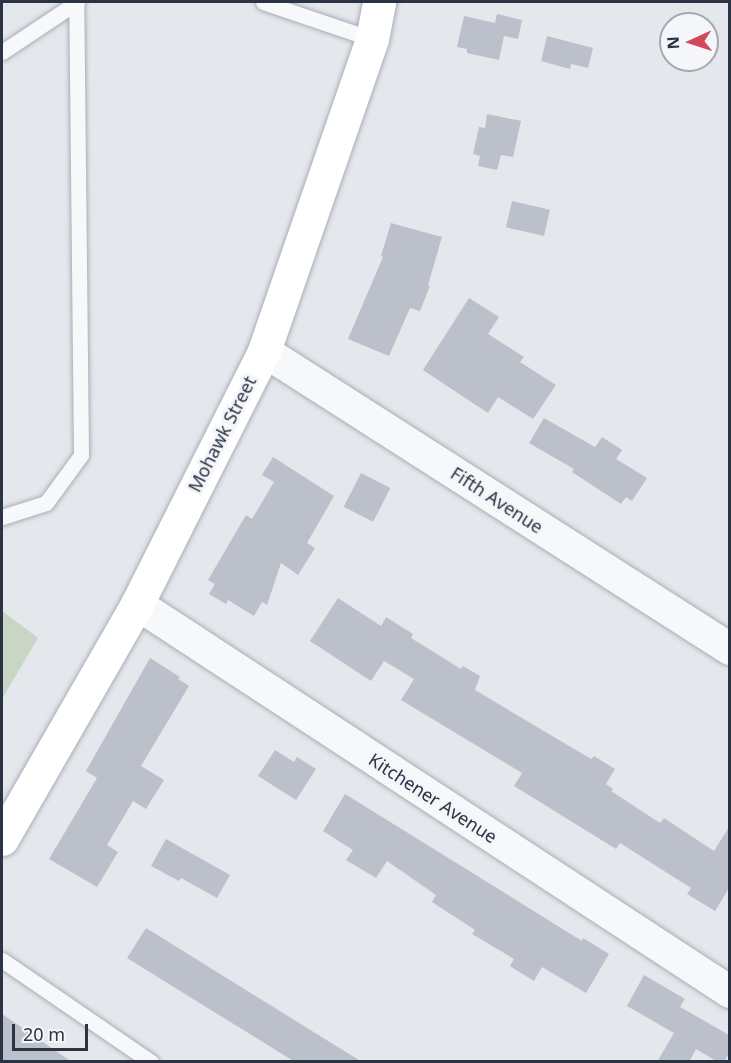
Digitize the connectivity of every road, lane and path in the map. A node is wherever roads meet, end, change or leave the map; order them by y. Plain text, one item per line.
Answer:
1 (77, 2) edge
2 (263, 2) edge
3 (379, 2) edge
4 (372, 39) junction
5 (2, 52) edge
6 (264, 351) junction
7 (2, 517) edge
8 (137, 604) junction
9 (729, 649) edge
10 (2, 839) edge
11 (2, 960) edge
12 (729, 992) edge
13 (151, 1062) edge

1 - 5 lane
1 - 7 lane
2 - 4 lane
3 - 4 street, Mohawk Street
4 - 6 street, Mohawk Street
6 - 8 street, Mohawk Street
6 - 9 street, Fifth Avenue
8 - 10 street, Mohawk Street
8 - 12 street, Kitchener Avenue
11 - 13 lane

